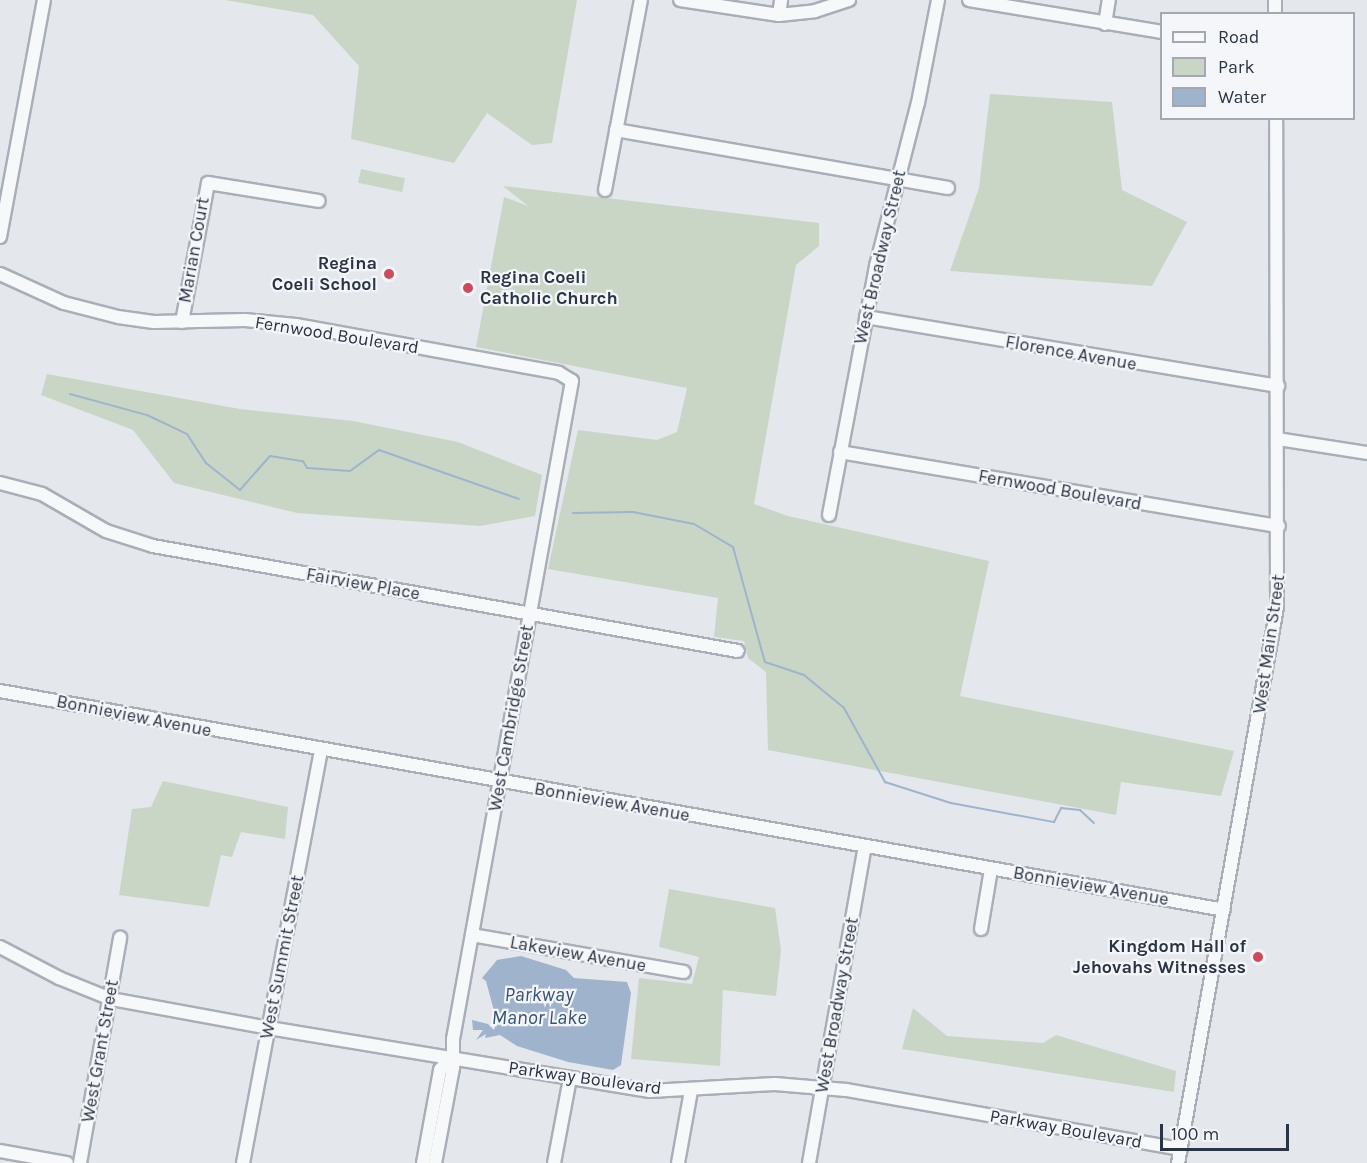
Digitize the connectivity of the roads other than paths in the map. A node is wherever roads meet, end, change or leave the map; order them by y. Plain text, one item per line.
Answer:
1 (44, 0) edge
2 (641, 0) edge
3 (680, 0) edge
4 (781, 0) edge
5 (849, 0) edge
6 (938, 0) edge
7 (969, 0) edge
8 (1110, 0) edge
9 (779, 15) junction
10 (1105, 24) junction
11 (1160, 32) edge
12 (1276, 120) edge
13 (616, 130) junction
14 (897, 179) junction
15 (948, 188) dead end
16 (605, 189) dead end
17 (319, 201) dead end
18 (0, 237) edge
19 (0, 274) edge
20 (866, 317) junction
21 (182, 322) junction
22 (571, 379) joint
23 (1278, 386) junction
24 (1278, 439) junction
25 (840, 452) junction
26 (1367, 453) edge
27 (0, 483) edge
28 (829, 515) dead end
29 (1279, 526) junction
30 (531, 614) junction
31 (738, 651) dead end
32 (0, 691) edge
33 (321, 751) junction
34 (499, 782) junction
35 (866, 846) junction
36 (991, 869) junction
37 (1224, 910) junction
38 (981, 929) dead end
39 (472, 935) junction
40 (120, 938) dead end
41 (0, 947) edge
42 (684, 972) dead end
43 (111, 999) junction
44 (269, 1028) junction
45 (450, 1057) junction
46 (570, 1078) junction
47 (823, 1087) junction
48 (691, 1091) junction
49 (1181, 1149) junction
50 (0, 1151) edge
51 (68, 1163) edge
52 (80, 1163) edge
53 (243, 1163) edge
54 (423, 1163) edge
55 (435, 1163) edge
56 (554, 1163) edge
57 (678, 1163) edge
58 (809, 1163) edge
59 (1178, 1163) edge

1 - 18 street
2 - 13 street
3 - 9 street
4 - 9 street
5 - 9 street
6 - 14 street, West Broadway Street
7 - 10 street
8 - 10 street
10 - 11 street
12 - 23 street, West Main Street
13 - 14 street
13 - 16 street
14 - 15 street
14 - 20 street, West Broadway Street
17 - 21 street, Marian Court
19 - 21 street, Fernwood Boulevard
20 - 23 street, Florence Avenue
20 - 25 street, West Broadway Street
21 - 22 street, Fernwood Boulevard
22 - 30 street, West Cambridge Street
23 - 24 street, West Main Street
24 - 26 street
24 - 29 street, West Main Street
25 - 28 street, West Broadway Street
25 - 29 street, Fernwood Boulevard
27 - 30 street, Fairview Place
29 - 37 street, West Main Street
30 - 31 street, Fairview Place
30 - 34 street, West Cambridge Street
32 - 33 street, Bonnieview Avenue
33 - 34 street, Bonnieview Avenue
33 - 44 street, West Summit Street
34 - 35 street, Bonnieview Avenue
34 - 39 street, West Cambridge Street
35 - 36 street, Bonnieview Avenue
35 - 47 street, West Broadway Street
36 - 37 street, Bonnieview Avenue
36 - 38 street
37 - 49 street, West Main Street
39 - 42 street, Lakeview Avenue
39 - 45 street, West Cambridge Street
40 - 43 street, West Grant Street
41 - 43 street, Parkway Boulevard
43 - 44 street, Parkway Boulevard
43 - 52 street, West Grant Street
44 - 45 street, Parkway Boulevard
44 - 53 street, West Summit Street
45 - 46 street, Parkway Boulevard
45 - 54 street, West Cambridge Street
45 - 55 street, West Cambridge Street
46 - 48 street, Parkway Boulevard
46 - 56 street
47 - 48 street, Parkway Boulevard
47 - 49 street, Parkway Boulevard
47 - 58 street, West Broadway Street
48 - 57 street
49 - 59 street, West Main Street
50 - 51 street

